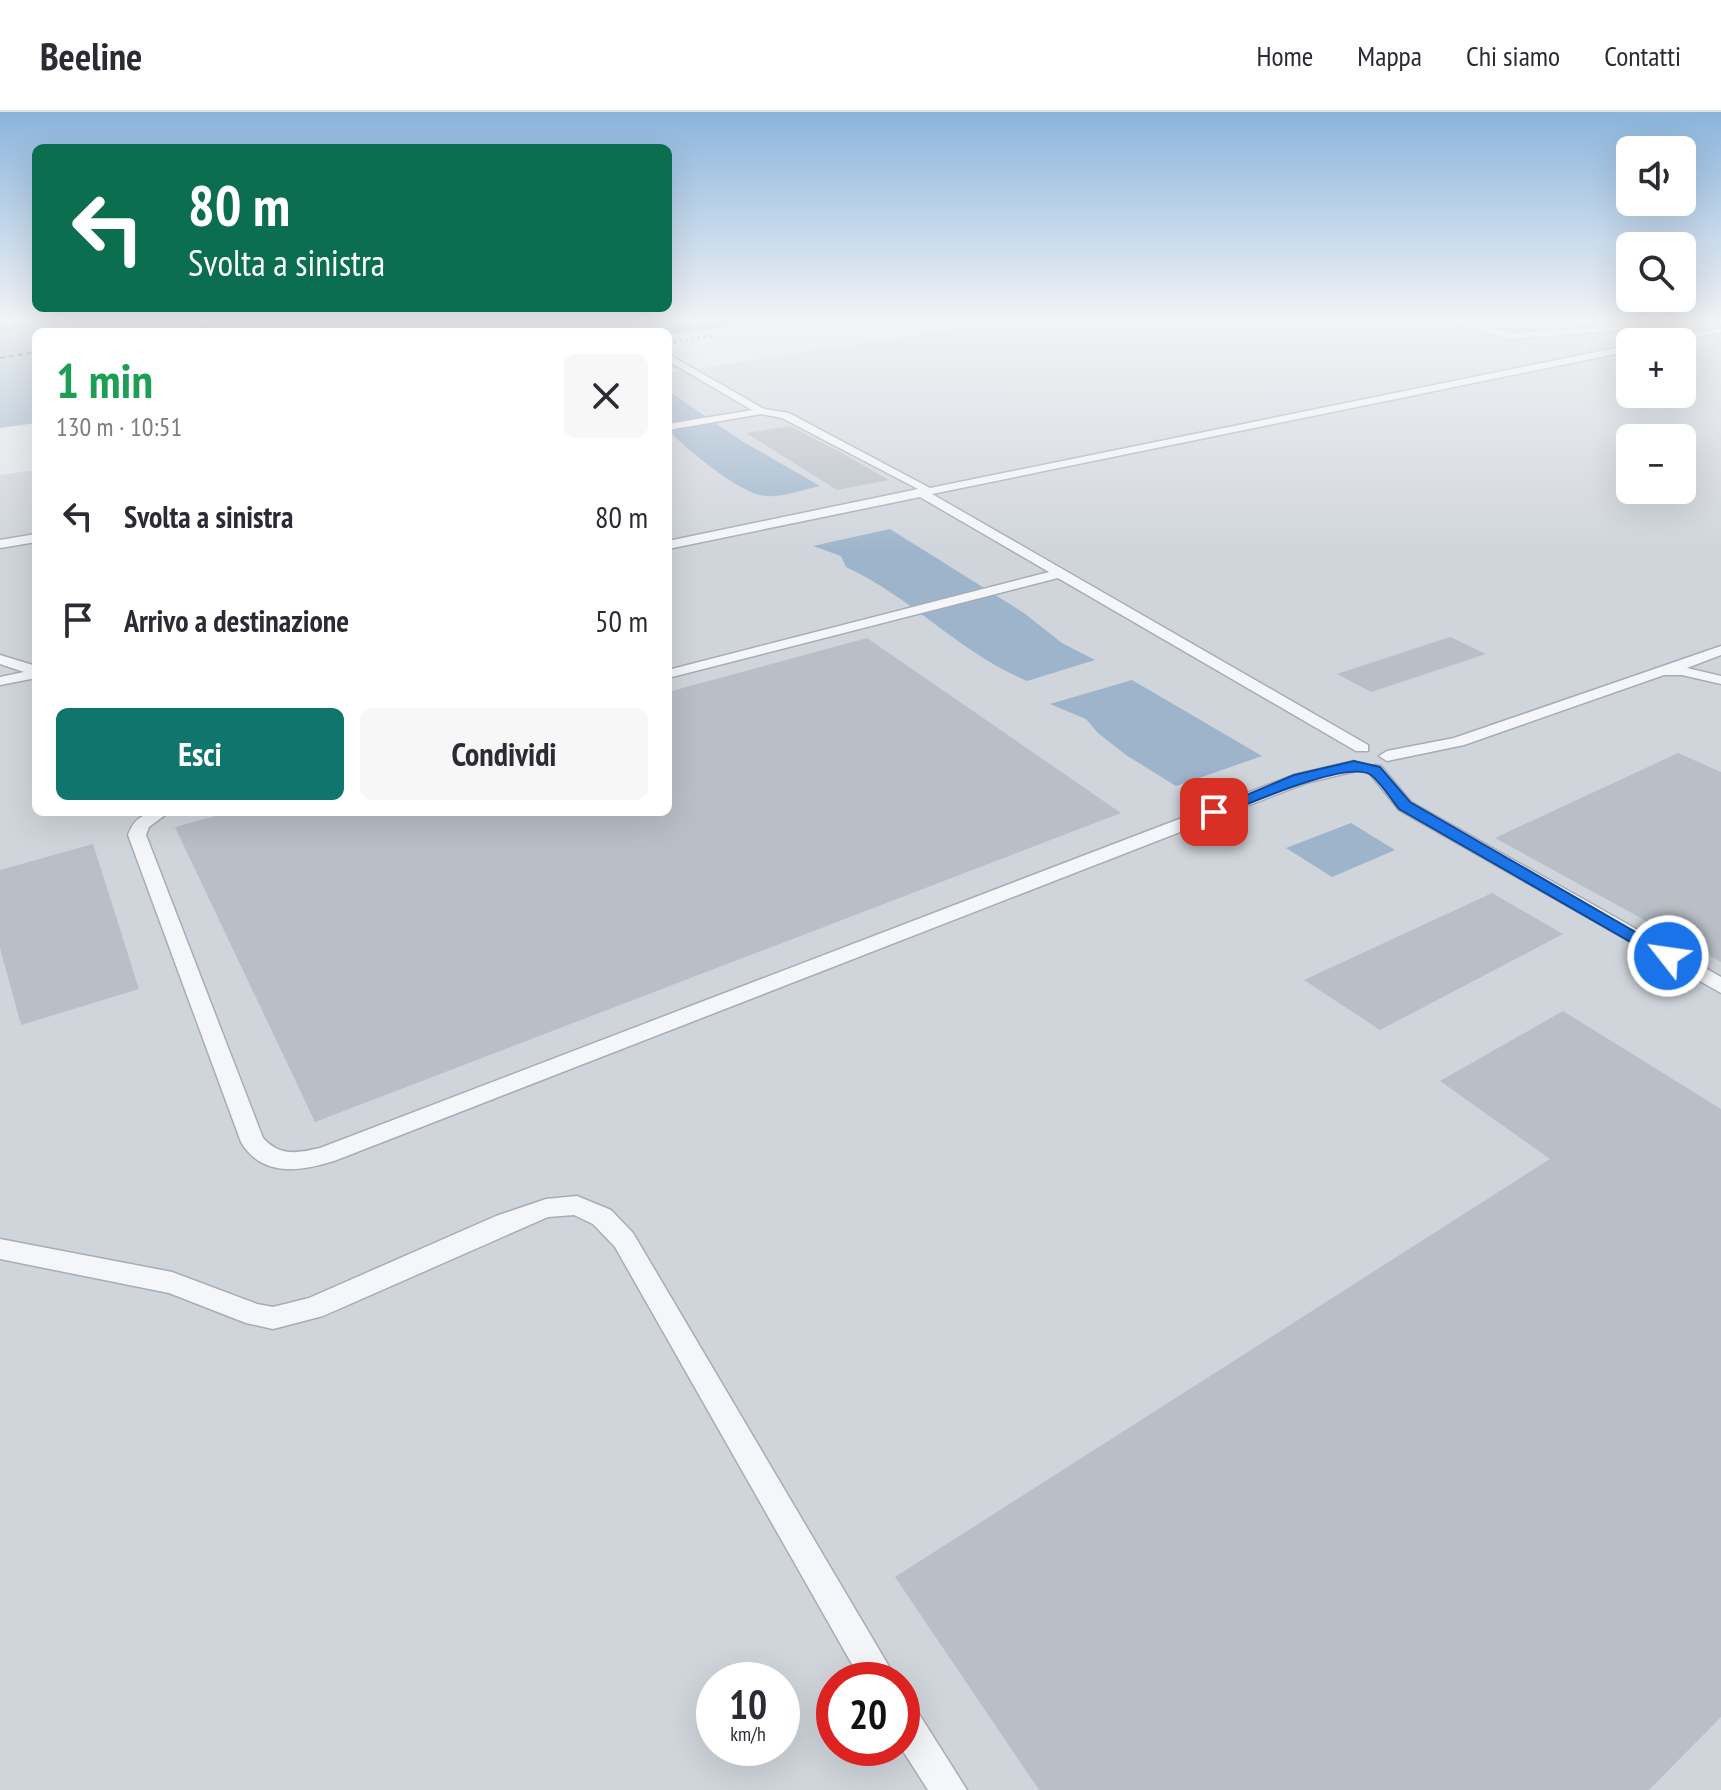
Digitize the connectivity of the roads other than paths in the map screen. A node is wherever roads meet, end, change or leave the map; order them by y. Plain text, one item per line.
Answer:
1 (736, 396) edge
2 (1396, 396) edge
3 (761, 411) junction
4 (672, 426) edge
5 (923, 494) junction
6 (32, 539) edge
7 (0, 544) edge
8 (672, 544) edge
9 (1061, 573) junction
10 (1721, 650) edge
11 (0, 659) edge
12 (32, 671) edge
13 (1662, 671) junction
14 (672, 673) edge
15 (32, 674) edge
16 (1721, 680) edge
17 (0, 681) edge
18 (1362, 748) junction
19 (1381, 763) junction
20 (1354, 766) junction
21 (154, 816) edge
22 (1721, 986) edge
23 (0, 1249) edge
24 (870, 1662) edge
25 (920, 1746) edge
26 (949, 1790) edge

1 - 3 lane
2 - 5 lane
3 - 4 lane
3 - 5 lane
5 - 8 lane
5 - 9 lane
6 - 7 lane
9 - 14 lane
9 - 18 lane
10 - 13 lane
11 - 12 lane
13 - 16 lane
13 - 19 lane
15 - 17 lane
18 - 19 lane
18 - 20 lane
19 - 20 lane
19 - 22 lane
20 - 21 lane
23 - 24 lane
25 - 26 lane

